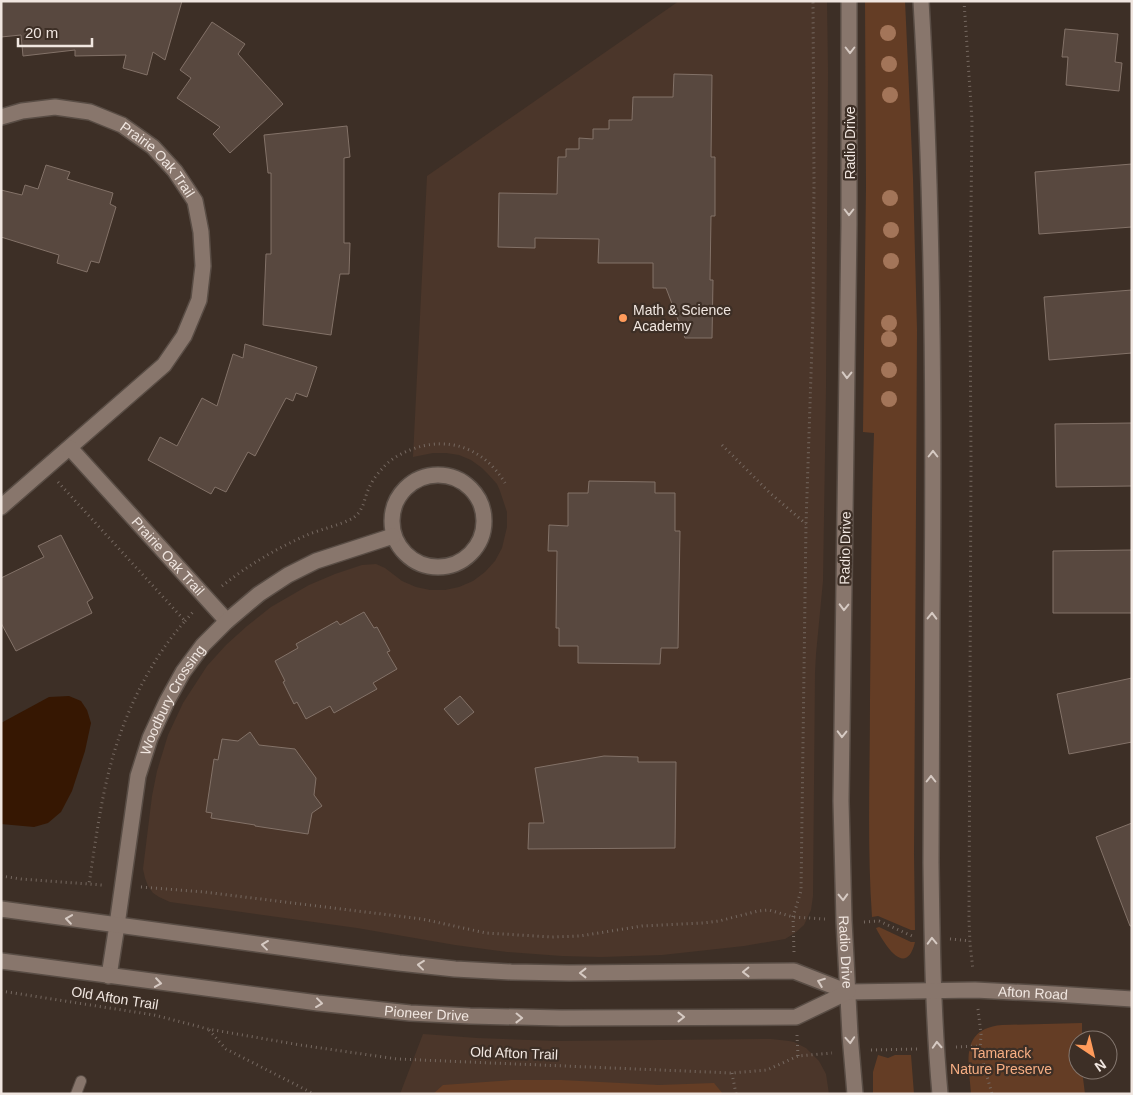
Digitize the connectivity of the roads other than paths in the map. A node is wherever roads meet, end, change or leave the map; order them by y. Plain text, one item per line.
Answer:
1 (849, 1) edge
2 (921, 1) edge
3 (1, 117) edge
4 (70, 448) junction
5 (1, 507) edge
6 (393, 536) junction
7 (226, 621) junction
8 (1, 909) edge
9 (117, 925) junction
10 (1, 961) edge
11 (109, 976) junction
12 (934, 990) junction
13 (848, 992) junction
14 (1132, 999) edge
15 (81, 1080) dead end
16 (76, 1094) edge
17 (855, 1094) edge
18 (940, 1094) edge

1 -> 13 street, Radio Drive
12 -> 2 street
3 - 4 street, Prairie Oak Trail
4 - 5 street, Prairie Oak Trail
4 - 7 street, Prairie Oak Trail
6 - 6 street
6 - 7 street, Woodbury Crossing
7 - 9 street, Woodbury Crossing
9 -> 8 street, Pioneer Drive
9 - 11 street, Woodbury Crossing
13 -> 9 street, Pioneer Drive
10 - 11 street, Pioneer Drive
11 -> 13 street, Pioneer Drive
12 - 13 street, Pioneer Drive
12 - 14 street, Afton Road
18 -> 12 street
13 -> 17 street, Radio Drive
15 - 16 lane

